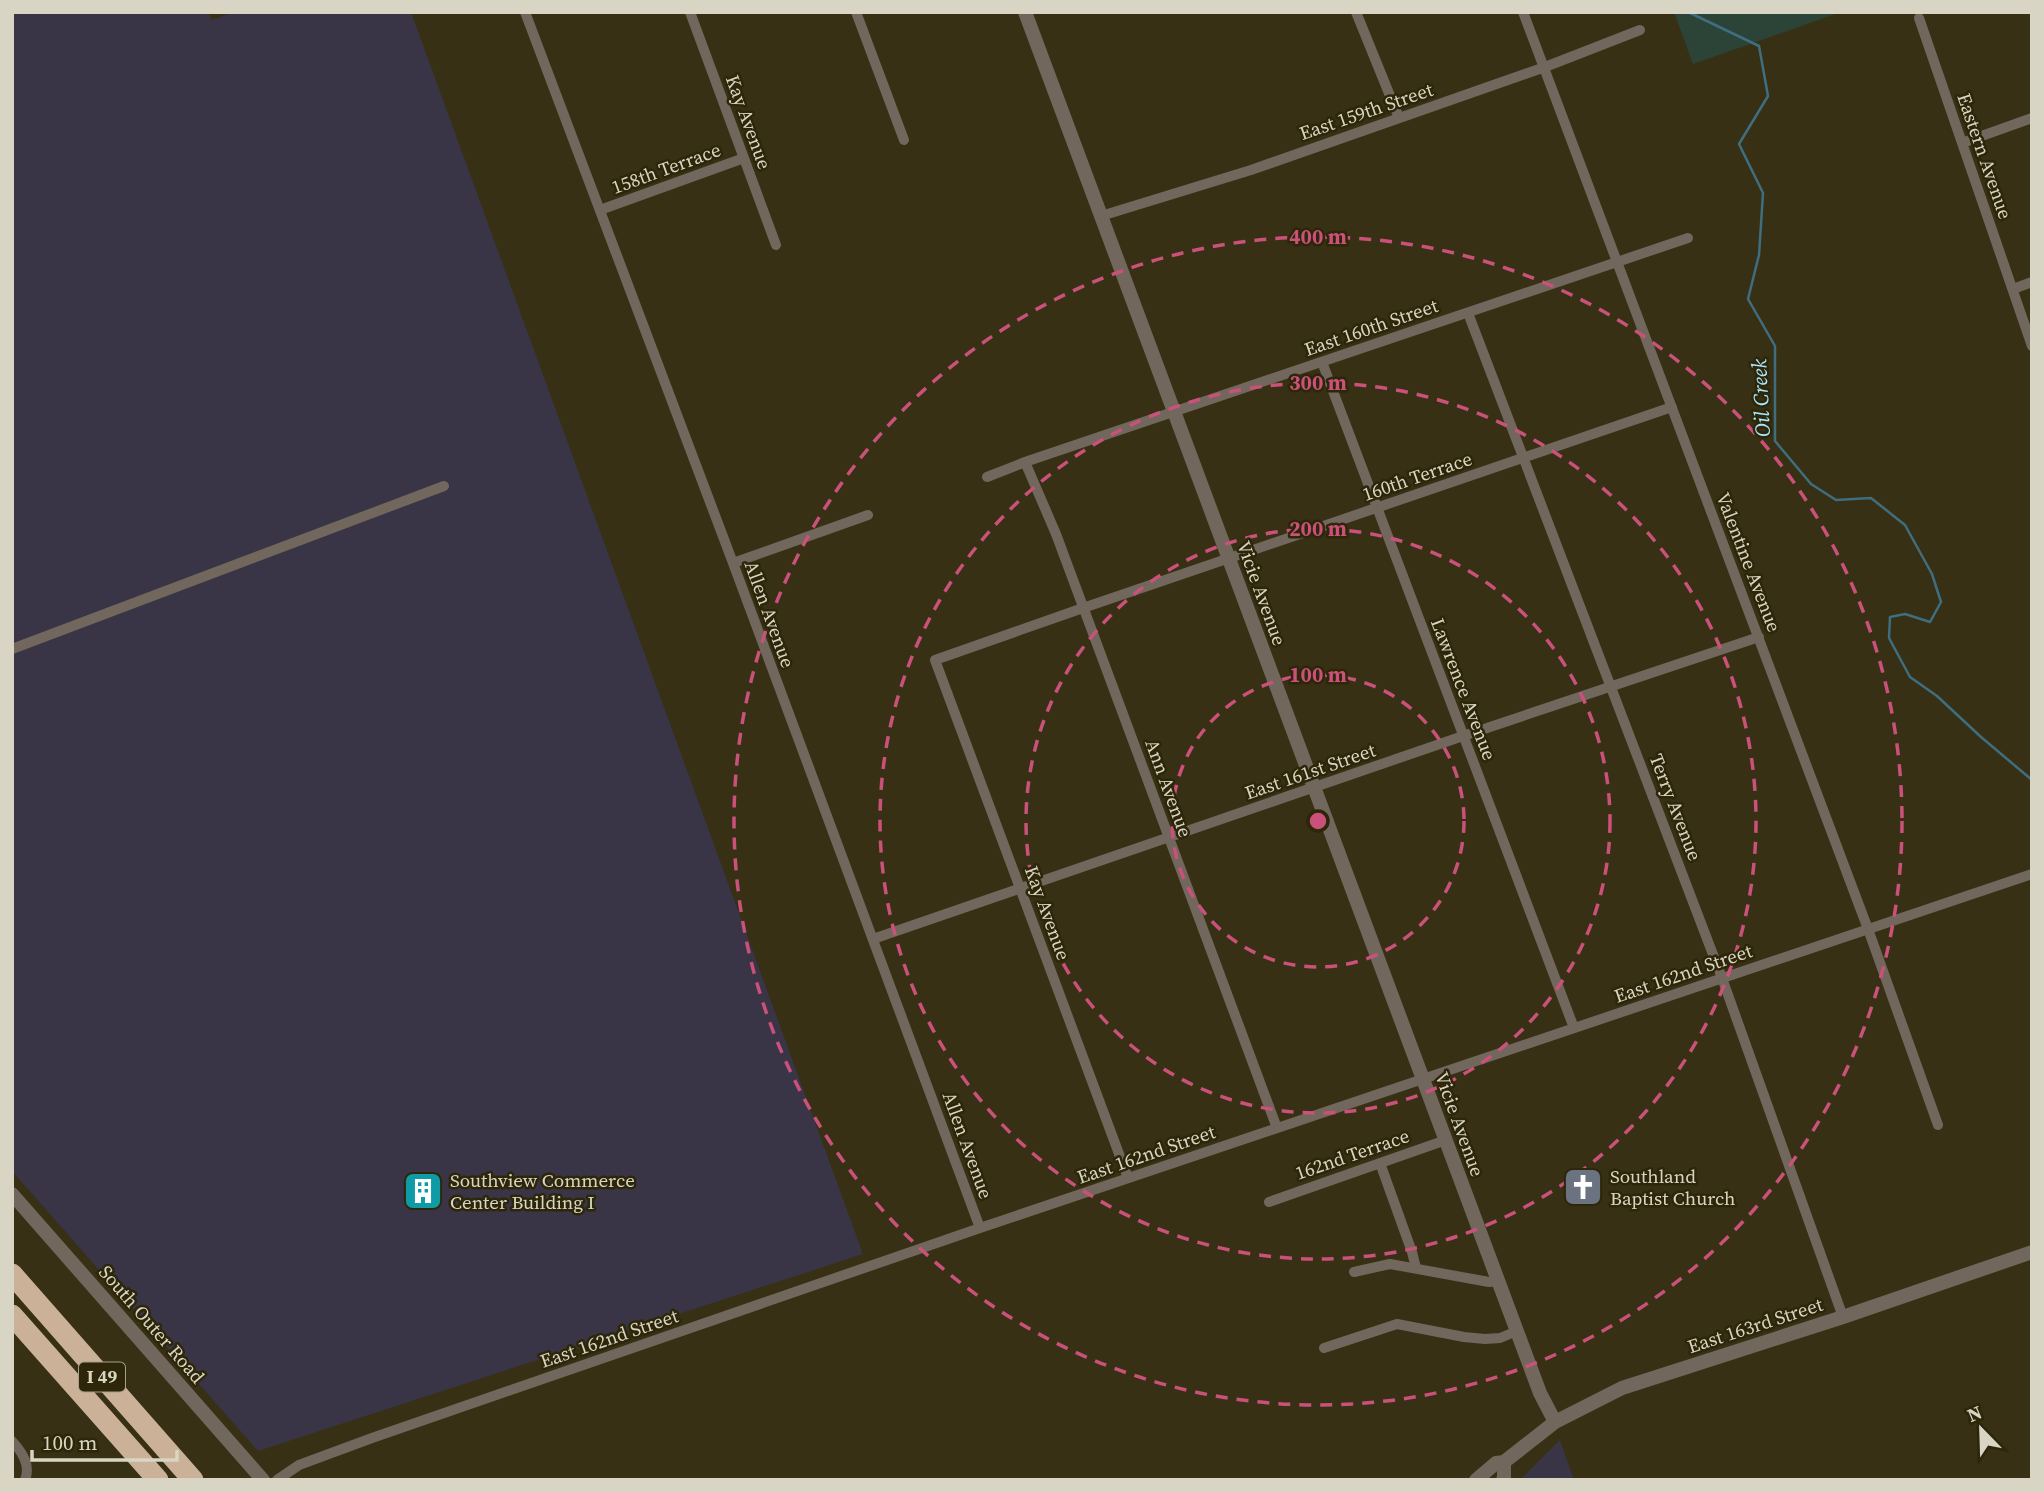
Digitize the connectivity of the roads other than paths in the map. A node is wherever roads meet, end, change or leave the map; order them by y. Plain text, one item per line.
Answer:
1 (525, 12) edge
2 (690, 12) edge
3 (856, 12) edge
4 (1025, 12) edge
5 (1356, 12) edge
6 (1523, 12) edge
7 (1919, 18) dead end
8 (1640, 30) dead end
9 (1545, 67) junction
10 (1399, 118) junction
11 (2032, 118) edge
12 (904, 140) dead end
13 (1962, 143) junction
14 (744, 158) junction
15 (600, 210) junction
16 (1101, 216) junction
17 (1688, 237) dead end
18 (776, 245) dead end
19 (1618, 263) junction
20 (2032, 282) edge
21 (2012, 289) junction
22 (1468, 313) junction
23 (2032, 346) edge
24 (1322, 362) junction
25 (1672, 407) junction
26 (1174, 412) junction
27 (1523, 458) junction
28 (1025, 462) junction
29 (987, 477) dead end
30 (444, 486) dead end
31 (1377, 508) junction
32 (868, 515) dead end
33 (1228, 558) junction
34 (733, 563) junction
35 (1083, 608) junction
36 (1759, 637) junction
37 (12, 649) edge
38 (935, 660) joint
39 (1611, 687) junction
40 (1463, 736) junction
41 (1314, 788) junction
42 (1168, 838) junction
43 (2032, 874) edge
44 (1020, 889) junction
45 (1868, 929) junction
46 (873, 939) junction
47 (1722, 978) junction
48 (1574, 1028) junction
49 (1423, 1079) junction
50 (1938, 1125) dead end
51 (1277, 1128) junction
52 (1446, 1140) junction
53 (1380, 1163) junction
54 (1128, 1178) junction
55 (12, 1194) edge
56 (1269, 1202) dead end
57 (980, 1228) junction
58 (2032, 1252) edge
59 (1416, 1268) junction
60 (1354, 1272) dead end
61 (12, 1274) edge
62 (1498, 1281) junction
63 (12, 1315) edge
64 (1843, 1317) junction
65 (1517, 1331) junction
66 (1324, 1348) dead end
67 (1555, 1422) junction
68 (12, 1441) edge
69 (1504, 1462) junction
70 (26, 1474) edge
71 (158, 1480) edge
72 (193, 1480) edge
73 (263, 1480) edge
74 (277, 1480) edge
75 (1476, 1480) edge
76 (1503, 1480) edge

1 - 15 street, Allen Avenue
2 - 14 street, Kay Avenue
3 - 12 street
4 - 16 street, Vicie Avenue
5 - 10 street
6 - 9 street, Valentine Avenue
7 - 13 street, Eastern Avenue
8 - 9 street, East 159th Street
9 - 10 street, East 159th Street
9 - 19 street, Valentine Avenue
10 - 16 street, East 159th Street
11 - 13 street
13 - 21 street, Eastern Avenue
14 - 15 street, 158th Terrace
14 - 18 street, Kay Avenue
15 - 34 street, Allen Avenue
16 - 26 street, Vicie Avenue
17 - 19 street, East 160th Street
19 - 22 street, East 160th Street
19 - 25 street, Valentine Avenue
20 - 21 street
21 - 23 street, Eastern Avenue
22 - 24 street, East 160th Street
22 - 27 street, Terry Avenue
24 - 26 street, East 160th Street
24 - 31 street, Lawrence Avenue
25 - 27 street, 160th Terrace
25 - 36 street, Valentine Avenue
26 - 28 street, East 160th Street
26 - 33 street, Vicie Avenue
27 - 31 street, 160th Terrace
27 - 39 street, Terry Avenue
28 - 29 street, East 160th Street
28 - 35 street, Ann Avenue
30 - 37 street
31 - 33 street, 160th Terrace
31 - 40 street, Lawrence Avenue
32 - 34 street
33 - 35 street, 160th Terrace
33 - 41 street, Vicie Avenue
34 - 46 street, Allen Avenue
35 - 38 street, 160th Terrace
35 - 42 street, Ann Avenue
36 - 39 street, East 161st Street
36 - 45 street, Valentine Avenue
38 - 44 street, Kay Avenue
39 - 40 street, East 161st Street
39 - 47 street, Terry Avenue
40 - 41 street, East 161st Street
40 - 48 street, Lawrence Avenue
41 - 42 street, East 161st Street
41 - 49 street, Vicie Avenue
42 - 44 street, East 161st Street
42 - 51 street, Ann Avenue
43 - 45 street, East 162nd Street
44 - 46 street, East 161st Street
44 - 54 street, Kay Avenue
45 - 47 street, East 162nd Street
45 - 50 street, Valentine Avenue
46 - 57 street, Allen Avenue
47 - 48 street, East 162nd Street
47 - 64 street, Terry Avenue
48 - 49 street, East 162nd Street
49 - 51 street, East 162nd Street
49 - 52 street, Vicie Avenue
51 - 54 street, East 162nd Street
52 - 53 street, 162nd Terrace
52 - 62 street, Vicie Avenue
53 - 56 street, 162nd Terrace
53 - 59 street
54 - 57 street, East 162nd Street
55 - 73 street, South Outer Road
57 - 74 street, East 162nd Street
58 - 64 street, East 163rd Street
59 - 60 street
59 - 62 street
61 - 72 highway, I 49
62 - 65 street, Vicie Avenue
63 - 71 highway, I 49
64 - 67 street, East 163rd Street
65 - 66 street
65 - 67 street, Vicie Avenue
67 - 69 street, East 163rd Street
68 - 70 street
69 - 75 street, East 163rd Street
69 - 76 street

